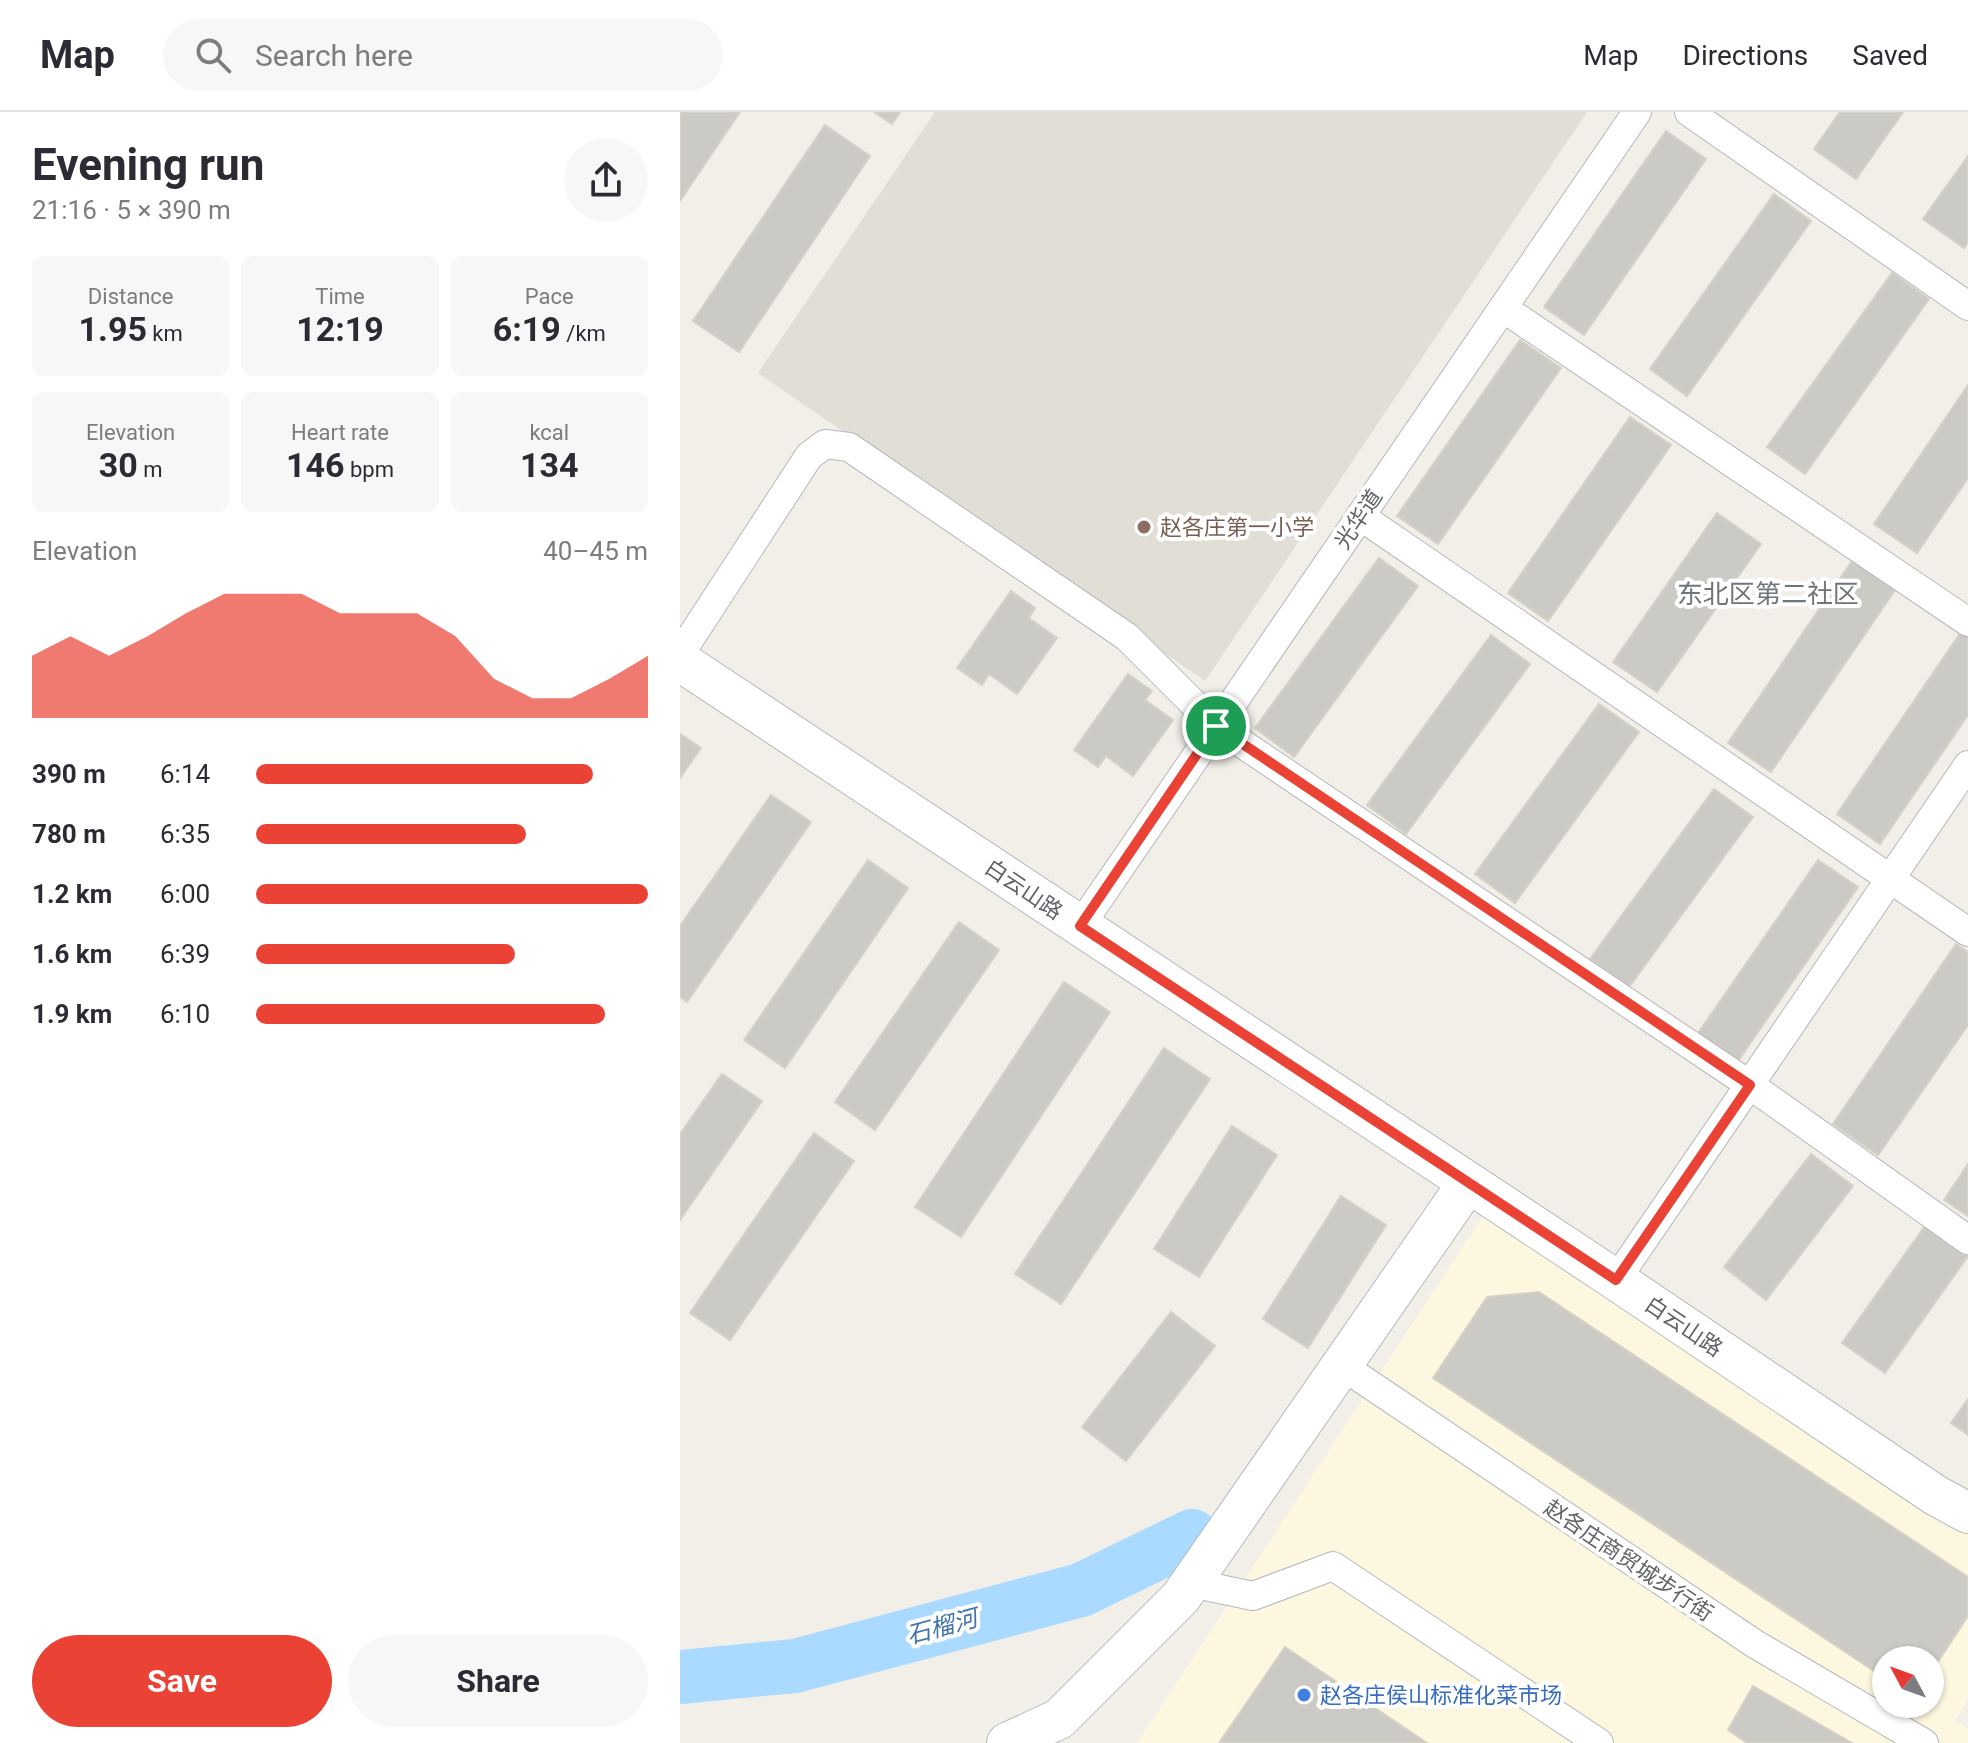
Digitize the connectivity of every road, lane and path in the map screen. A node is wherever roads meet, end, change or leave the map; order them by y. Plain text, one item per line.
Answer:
1 (1637, 112) edge
2 (1689, 112) edge
3 (1968, 306) edge
4 (1503, 308) junction
5 (1360, 516) junction
6 (1968, 622) edge
7 (680, 654) edge
8 (680, 661) edge
9 (1216, 726) junction
10 (1968, 765) edge
11 (1890, 878) junction
12 (1080, 926) junction
13 (1968, 932) edge
14 (1750, 1085) junction
15 (1468, 1183) junction
16 (1968, 1240) edge
17 (1616, 1280) junction
18 (1341, 1365) junction
19 (1968, 1513) edge
20 (1191, 1583) junction
21 (1007, 1743) edge
22 (1599, 1743) edge
23 (1924, 1743) edge

1 - 4 street, 光华道
2 - 3 street
4 - 5 street, 光华道
4 - 6 street
5 - 9 street, 光华道
5 - 11 street
7 - 9 street
8 - 12 street, 白云山路
9 - 12 street, 光华道
9 - 14 street
10 - 11 street
11 - 13 street
11 - 14 street
12 - 15 street, 白云山路
14 - 16 street
14 - 17 street
15 - 17 street, 白云山路
15 - 18 street
17 - 19 street, 白云山路
18 - 20 street
18 - 23 street, 赵各庄商贸城步行街
20 - 21 street
20 - 22 street

